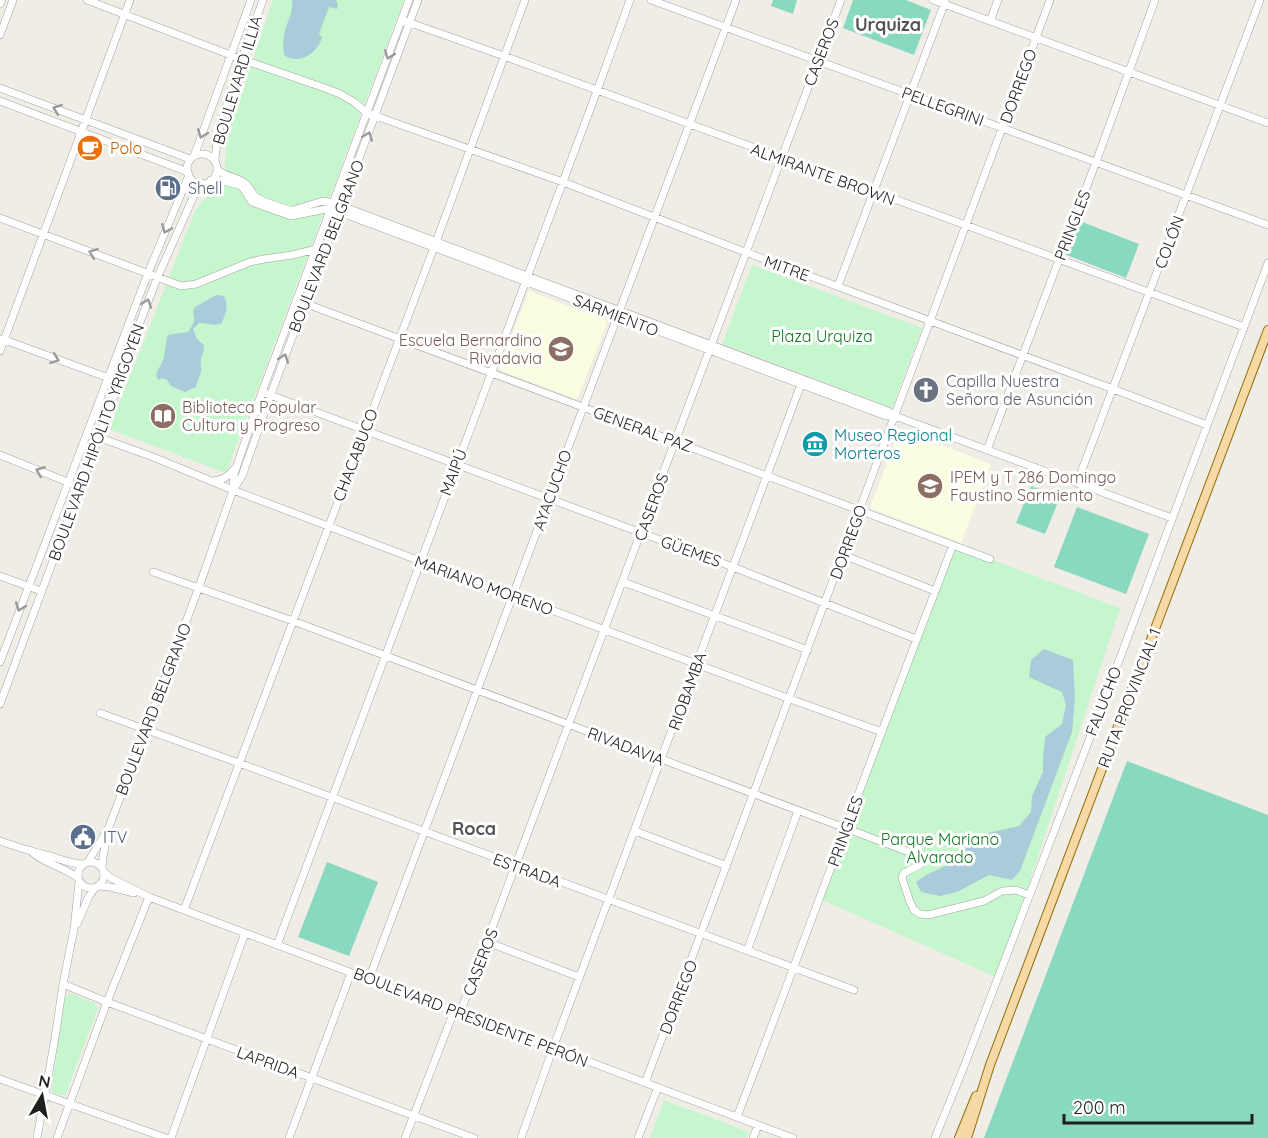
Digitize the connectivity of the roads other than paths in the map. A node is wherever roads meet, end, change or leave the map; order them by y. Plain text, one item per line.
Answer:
1 (2, 0) edge
2 (13, 0) edge
3 (87, 0) edge
4 (130, 0) edge
5 (251, 0) edge
6 (263, 0) edge
7 (409, 0) edge
8 (418, 0) edge
9 (525, 0) edge
10 (630, 0) edge
11 (651, 0) edge
12 (736, 0) edge
13 (841, 0) edge
14 (933, 0) edge
15 (998, 0) edge
16 (1050, 0) edge
17 (1155, 0) edge
18 (1260, 0) edge
19 (945, 2) edge
20 (0, 4) edge
21 (125, 15) junction
22 (402, 20) junction
23 (990, 21) junction
24 (410, 23) junction
25 (726, 27) junction
26 (0, 35) edge
27 (1036, 38) junction
28 (232, 56) junction
29 (504, 56) junction
30 (241, 59) junction
31 (818, 61) junction
32 (1129, 72) junction
33 (0, 88) edge
34 (597, 91) junction
35 (910, 94) junction
36 (0, 101) edge
37 (1221, 106) junction
38 (367, 113) junction
39 (375, 116) junction
40 (86, 120) junction
41 (1268, 123) edge
42 (689, 124) junction
43 (1002, 128) junction
44 (81, 131) junction
45 (470, 149) junction
46 (192, 158) junction
47 (780, 158) junction
48 (214, 161) junction
49 (1096, 162) junction
50 (217, 169) junction
51 (188, 174) junction
52 (211, 180) junction
53 (563, 182) junction
54 (202, 183) junction
55 (874, 192) junction
56 (1187, 196) junction
57 (271, 206) junction
58 (336, 207) junction
59 (654, 217) junction
60 (0, 218) edge
61 (1268, 225) edge
62 (966, 226) junction
63 (43, 234) junction
64 (435, 244) junction
65 (326, 247) junction
66 (315, 249) junction
67 (746, 252) junction
68 (1058, 260) junction
69 (1268, 264) edge
70 (148, 273) junction
71 (158, 276) junction
72 (526, 279) junction
73 (838, 286) junction
74 (1150, 294) junction
75 (296, 300) junction
76 (305, 303) junction
77 (618, 313) junction
78 (931, 320) junction
79 (1244, 327) junction
80 (1268, 330) edge
81 (399, 338) junction
82 (2, 339) edge
83 (710, 348) junction
84 (0, 351) edge
85 (1022, 356) junction
86 (491, 373) junction
87 (108, 378) junction
88 (117, 381) junction
89 (802, 382) junction
90 (1113, 389) junction
91 (262, 392) junction
92 (271, 394) junction
93 (583, 406) junction
94 (895, 416) junction
95 (1207, 425) junction
96 (365, 429) junction
97 (87, 433) junction
98 (99, 437) junction
99 (675, 441) junction
100 (987, 450) junction
101 (0, 455) edge
102 (457, 464) junction
103 (237, 466) junction
104 (767, 475) junction
105 (213, 482) junction
106 (68, 483) junction
107 (1077, 483) junction
108 (80, 487) junction
109 (233, 490) junction
110 (549, 499) junction
111 (860, 510) junction
112 (1172, 518) junction
113 (328, 526) junction
114 (641, 533) junction
115 (953, 544) junction
116 (843, 555) junction
117 (990, 558) dead end
118 (420, 561) junction
119 (733, 567) junction
120 (153, 572) dead end
121 (0, 576) edge
122 (623, 582) junction
123 (28, 586) junction
124 (199, 587) junction
125 (41, 591) junction
126 (935, 591) junction
127 (513, 596) junction
128 (826, 602) junction
129 (715, 616) junction
130 (293, 621) junction
131 (605, 630) junction
132 (916, 639) junction
133 (808, 650) junction
134 (385, 655) junction
135 (0, 662) edge
136 (697, 665) junction
137 (478, 690) junction
138 (789, 699) junction
139 (1, 700) edge
140 (100, 713) dead end
141 (569, 725) junction
142 (146, 729) junction
143 (882, 732) junction
144 (662, 759) junction
145 (239, 763) junction
146 (754, 794) junction
147 (331, 798) junction
148 (798, 811) junction
149 (109, 827) junction
150 (846, 829) junction
151 (635, 831) junction
152 (424, 832) junction
153 (1, 842) edge
154 (32, 852) junction
155 (86, 863) junction
156 (727, 866) junction
157 (516, 867) junction
158 (103, 870) junction
159 (79, 880) junction
160 (97, 887) junction
161 (1029, 895) junction
162 (149, 897) junction
163 (609, 900) junction
164 (184, 910) junction
165 (74, 929) junction
166 (246, 933) junction
167 (702, 934) junction
168 (488, 942) junction
169 (277, 945) junction
170 (747, 951) junction
171 (795, 968) junction
172 (351, 973) junction
173 (579, 977) junction
174 (369, 979) junction
175 (63, 984) junction
176 (854, 990) dead end
177 (107, 1002) junction
178 (457, 1012) junction
179 (207, 1039) junction
180 (553, 1048) junction
181 (990, 1065) junction
182 (0, 1078) edge
183 (312, 1078) junction
184 (645, 1083) junction
185 (657, 1087) junction
186 (44, 1095) junction
187 (70, 1103) junction
188 (413, 1116) junction
189 (737, 1117) junction
190 (758, 1125) junction
191 (37, 1138) edge
192 (57, 1138) edge
193 (166, 1138) edge
194 (171, 1138) edge
195 (289, 1138) edge
196 (405, 1138) edge
197 (474, 1138) edge
198 (521, 1138) edge
199 (638, 1138) edge
200 (753, 1138) edge
201 (793, 1138) edge
202 (935, 1138) edge
203 (959, 1138) edge
204 (967, 1138) edge

1 - 20 street
2 - 26 street
3 - 21 street, MITRE
4 - 21 street
5 - 28 street, BOULEVARD ILLIA
6 - 30 street, BOULEVARD ILLIA
7 - 22 street, BOULEVARD BELGRANO
8 - 24 street, BOULEVARD BELGRANO
9 - 29 street, CHACABUCO
10 - 34 street, MAIPÚ
11 - 25 street, PELLEGRINI
12 - 25 street, AYACUCHO
13 - 31 street, CASEROS
14 - 19 street
15 - 23 street
16 - 27 street, DORREGO
17 - 32 street, PRINGLES
18 - 37 street, COLÓN
19 - 23 street
19 - 35 street
21 - 28 street, MITRE
21 - 40 street
22 - 24 street, ALMIRANTE BROWN
22 -> 38 street, BOULEVARD BELGRANO
23 - 27 street
24 - 29 street, ALMIRANTE BROWN
24 - 39 street, BOULEVARD BELGRANO
25 - 31 street, PELLEGRINI
25 - 42 street, AYACUCHO
27 - 32 street
27 - 43 street, DORREGO
28 - 30 street, MITRE
28 -> 46 street, BOULEVARD ILLIA
29 - 34 street, ALMIRANTE BROWN
29 - 45 street, CHACABUCO
30 - 38 street, MITRE
30 - 48 street, BOULEVARD ILLIA
31 - 35 street, PELLEGRINI
31 - 47 street, CASEROS
32 - 37 street
32 - 49 street, PRINGLES
40 -> 33 street
34 - 42 street, ALMIRANTE BROWN
34 - 53 street, MAIPÚ
35 - 43 street, PELLEGRINI
35 - 55 street
36 - 44 street
37 - 41 street
37 - 56 street, COLÓN
38 - 39 street, MITRE
38 - 58 street, BOULEVARD BELGRANO
39 - 45 street, MITRE
58 -> 39 street, BOULEVARD BELGRANO
40 - 44 street
40 - 46 street
42 - 47 street, ALMIRANTE BROWN
42 - 59 street, AYACUCHO
43 - 49 street, PELLEGRINI
43 - 62 street, DORREGO
44 - 51 street
44 - 63 street
45 - 53 street, MITRE
45 - 64 street, CHACABUCO
46 - 48 street
46 - 51 street
47 - 55 street, ALMIRANTE BROWN
47 - 67 street, CASEROS
48 - 50 street
49 - 56 street, PELLEGRINI
49 - 68 street, PRINGLES
50 - 52 street
50 - 57 street
51 - 54 street
51 -> 70 street, BOULEVARD HIPÓLITO YRIGOYEN
52 - 54 street
52 - 57 street
53 - 59 street, MITRE
53 - 72 street, MAIPÚ
54 - 71 street, BOULEVARD HIPÓLITO YRIGOYEN
55 - 62 street, ALMIRANTE BROWN
55 - 73 street
56 - 61 street, PELLEGRINI
56 - 74 street, COLÓN
57 - 58 street
58 - 64 street, SARMIENTO
58 - 65 street, BOULEVARD BELGRANO
58 - 66 street, BOULEVARD BELGRANO
59 - 67 street, MITRE
59 - 77 street, AYACUCHO
60 - 63 street
62 - 68 street, ALMIRANTE BROWN
62 - 78 street, DORREGO
70 -> 63 street
63 - 82 street
64 - 72 street, SARMIENTO
64 - 81 street, CHACABUCO
65 - 66 street
65 - 76 street, BOULEVARD BELGRANO
66 - 71 street
66 - 75 street, BOULEVARD BELGRANO
67 - 73 street, MITRE
67 - 83 street, CASEROS
68 - 74 street, ALMIRANTE BROWN
68 - 85 street, PRINGLES
69 - 79 street, FALUCHO
70 - 71 street
70 - 87 street, BOULEVARD HIPÓLITO YRIGOYEN
88 -> 71 street, BOULEVARD HIPÓLITO YRIGOYEN
72 - 77 street, SARMIENTO
72 - 86 street, MAIPÚ
73 - 78 street, MITRE
74 - 79 street, ALMIRANTE BROWN
74 - 90 street, COLÓN
75 - 76 street, GENERAL PAZ
75 - 91 street, BOULEVARD BELGRANO
76 - 81 street, GENERAL PAZ
92 -> 76 street, BOULEVARD BELGRANO
77 - 83 street, SARMIENTO
77 - 93 street, AYACUCHO
78 - 85 street, MITRE
78 - 94 street, DORREGO
79 - 95 street, FALUCHO
80 - 181 main road, RUTA PROVINCIAL 1
81 - 86 street, GENERAL PAZ
81 - 96 street, CHACABUCO
82 - 84 street
82 -> 87 street
83 - 89 street, SARMIENTO
83 - 99 street, CASEROS
85 - 90 street, MITRE
85 - 100 street, PRINGLES
86 - 93 street, GENERAL PAZ
86 - 102 street, MAIPÚ
87 - 88 street
87 - 97 street, BOULEVARD HIPÓLITO YRIGOYEN
88 - 98 street, BOULEVARD HIPÓLITO YRIGOYEN
89 - 94 street, SARMIENTO
89 - 104 street, RIOBAMBA
90 - 95 street, MITRE
90 - 107 street, COLÓN
91 - 92 street, GÜEMES
91 - 103 street, BOULEVARD BELGRANO
92 - 96 street, GÜEMES
92 - 109 street, BOULEVARD BELGRANO
93 - 99 street, GENERAL PAZ
93 - 110 street, AYACUCHO
94 - 100 street, SARMIENTO
94 - 111 street, DORREGO
95 - 112 street, FALUCHO
96 - 102 street, GÜEMES
96 - 113 street, CHACABUCO
97 - 98 street, MARIANO MORENO
97 - 106 street, BOULEVARD HIPÓLITO YRIGOYEN
98 - 105 street, MARIANO MORENO
98 - 108 street, BOULEVARD HIPÓLITO YRIGOYEN
99 - 104 street, GENERAL PAZ
99 - 114 street, CASEROS
100 - 107 street, SARMIENTO
106 -> 101 street
102 - 110 street, GÜEMES
102 - 118 street, MAIPÚ
103 - 105 street
103 - 109 street, BOULEVARD BELGRANO
104 - 111 street, GENERAL PAZ
104 - 119 street, RIOBAMBA
105 - 109 street, MARIANO MORENO
106 - 108 street
106 - 123 street, BOULEVARD HIPÓLITO YRIGOYEN
107 - 112 street, SARMIENTO
108 - 125 street, BOULEVARD HIPÓLITO YRIGOYEN
109 - 113 street, MARIANO MORENO
109 - 124 street, BOULEVARD BELGRANO
110 - 114 street, GÜEMES
110 - 127 street, AYACUCHO
111 - 115 street, GENERAL PAZ
111 - 116 street, DORREGO
112 - 161 street, FALUCHO
113 - 118 street, MARIANO MORENO
113 - 130 street, CHACABUCO
114 - 119 street, GÜEMES
114 - 122 street, CASEROS
115 - 117 street, GENERAL PAZ
115 - 126 street, PRINGLES
116 - 126 street
116 - 128 street, DORREGO
118 - 127 street, MARIANO MORENO
118 - 134 street, MAIPÚ
119 - 128 street, GÜEMES
119 - 129 street, RIOBAMBA
120 - 124 street, RIVADAVIA
121 - 123 street
122 - 129 street
122 - 131 street, CASEROS
123 - 125 street
123 -> 135 street, BOULEVARD HIPÓLITO YRIGOYEN
124 - 130 street, RIVADAVIA
124 - 142 street, BOULEVARD BELGRANO
125 - 139 street, BOULEVARD HIPÓLITO YRIGOYEN
126 - 132 street, PRINGLES
127 - 131 street, MARIANO MORENO
127 - 137 street, AYACUCHO
128 - 132 street, GÜEMES
128 - 133 street, DORREGO
129 - 133 street
129 - 136 street, RIOBAMBA
130 - 134 street, RIVADAVIA
130 - 145 street, CHACABUCO
131 - 136 street, MARIANO MORENO
131 - 141 street, CASEROS
132 - 143 street, PRINGLES
133 - 138 street, DORREGO
134 - 137 street, RIVADAVIA
134 - 147 street, MAIPÚ
136 - 138 street, MARIANO MORENO
136 - 144 street, RIOBAMBA
137 - 141 street, RIVADAVIA
137 - 152 street, AYACUCHO
138 - 143 street, MARIANO MORENO
138 - 146 street, DORREGO
140 - 142 street, ESTRADA
141 - 144 street, RIVADAVIA
141 - 157 street, CASEROS
142 - 145 street, ESTRADA
142 - 149 street, BOULEVARD BELGRANO
143 - 150 street, PRINGLES
144 - 146 street, RIVADAVIA
144 - 151 street, RIOBAMBA
145 - 147 street, ESTRADA
145 - 164 street, CHACABUCO
146 - 148 street, RIVADAVIA
146 - 156 street, DORREGO
147 - 152 street, ESTRADA
147 - 169 street, MAIPÚ
148 - 150 street, RIVADAVIA
148 - 170 street
149 - 155 street, BOULEVARD BELGRANO
149 - 158 street, BOULEVARD BELGRANO
150 - 161 street, RIVADAVIA
150 - 171 street, PRINGLES
151 - 156 street
151 - 163 street, RIOBAMBA
152 - 157 street, ESTRADA
152 - 174 street, AYACUCHO
153 - 154 street
154 - 155 street, BOULEVARD PRESIDENTE PERÓN
154 - 159 street, BOULEVARD PRESIDENTE PERÓN
155 - 158 street, BOULEVARD PRESIDENTE PERÓN
155 - 159 street
156 - 167 street, DORREGO
157 - 163 street, ESTRADA
157 - 168 street, CASEROS
158 - 160 street
158 - 162 street, BOULEVARD PRESIDENTE PERÓN
159 - 160 street, BOULEVARD PRESIDENTE PERÓN
159 - 165 street
160 - 162 street, BOULEVARD PRESIDENTE PERÓN
160 - 165 street
161 - 202 street, FALUCHO
162 - 164 street, BOULEVARD PRESIDENTE PERÓN
162 - 177 street
163 - 167 street, ESTRADA
163 - 173 street, RIOBAMBA
164 - 166 street, BOULEVARD PRESIDENTE PERÓN
165 - 175 street
166 - 169 street, BOULEVARD PRESIDENTE PERÓN
166 - 179 street
167 - 170 street, ESTRADA
167 - 184 street, DORREGO
168 - 173 street
168 - 178 street, CASEROS
169 - 172 street, BOULEVARD PRESIDENTE PERÓN
170 - 171 street, ESTRADA
171 - 176 street, ESTRADA
171 - 189 street, PRINGLES
172 - 174 street, BOULEVARD PRESIDENTE PERÓN
172 - 183 street
173 - 180 street, RIOBAMBA
174 - 178 street, BOULEVARD PRESIDENTE PERÓN
175 - 177 street, LAPRIDA
175 - 186 street
177 - 179 street, LAPRIDA
177 - 187 street
178 - 180 street, BOULEVARD PRESIDENTE PERÓN
178 - 188 street, CASEROS
179 - 183 street, LAPRIDA
179 - 194 street
180 - 184 street, BOULEVARD PRESIDENTE PERÓN
180 - 198 street, RIOBAMBA
181 - 203 main road, RUTA PROVINCIAL 1
181 - 204 main road, RUTA PROVINCIAL 1
182 - 186 street
183 - 188 street, LAPRIDA
183 - 195 street
184 - 185 street, BOULEVARD PRESIDENTE PERÓN
185 - 189 street, BOULEVARD PRESIDENTE PERÓN
185 - 199 street
186 - 187 street
186 - 191 street
187 - 192 street
187 - 193 street
188 - 196 street, CASEROS
188 - 197 street, LAPRIDA
189 - 190 street, BOULEVARD PRESIDENTE PERÓN
190 - 200 street
190 - 201 street, BOULEVARD PRESIDENTE PERÓN

